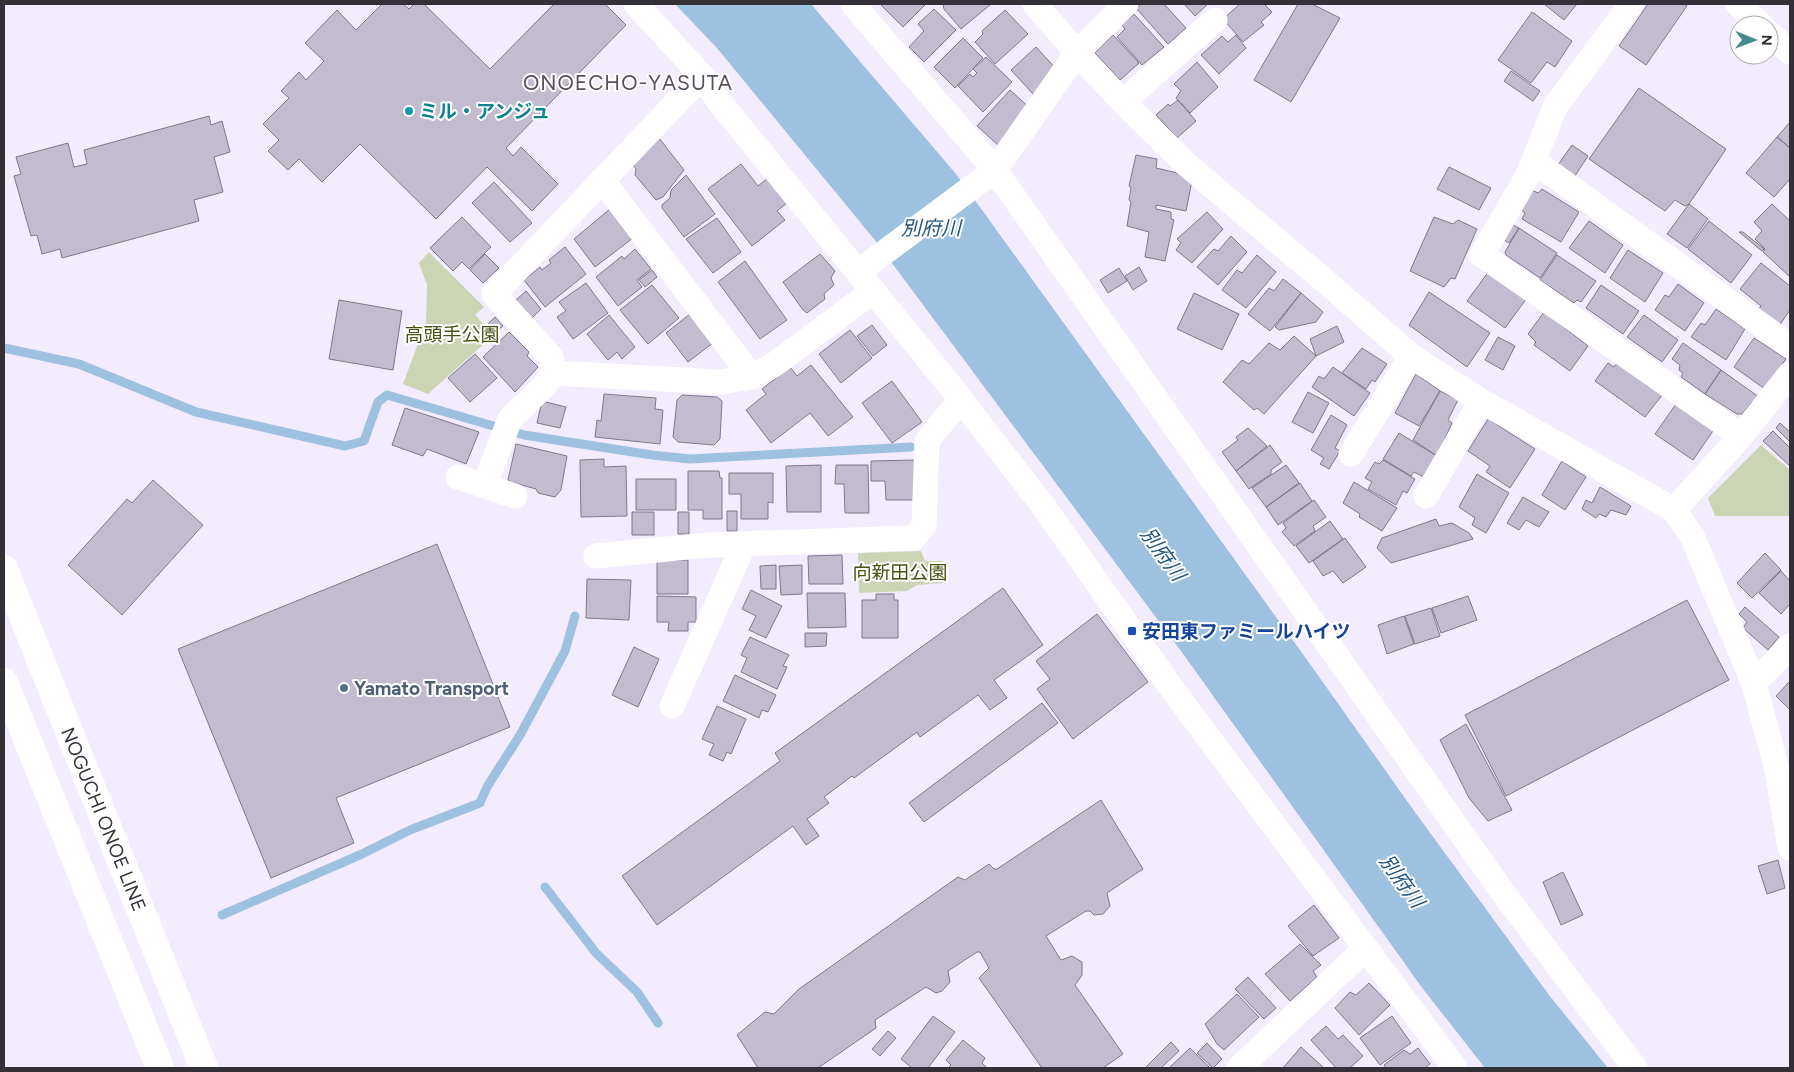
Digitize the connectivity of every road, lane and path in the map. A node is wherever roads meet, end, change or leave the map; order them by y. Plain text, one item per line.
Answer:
1 (636, 4) edge
2 (853, 4) edge
3 (1035, 4) edge
4 (1126, 4) edge
5 (1631, 4) edge
6 (1738, 4) edge
7 (1750, 15) edge
8 (1216, 20) dead end
9 (1779, 42) edge
10 (1790, 52) edge
11 (1077, 53) junction
12 (702, 76) junction
13 (1123, 102) junction
14 (1534, 161) junction
15 (994, 170) junction
16 (602, 180) junction
17 (858, 272) junction
18 (873, 291) junction
19 (1790, 346) edge
20 (1411, 356) junction
21 (553, 373) junction
22 (1790, 374) edge
23 (752, 377) junction
24 (961, 399) junction
25 (1481, 402) junction
26 (1741, 436) junction
27 (1351, 454) dead end
28 (458, 477) dead end
29 (484, 486) junction
30 (515, 496) dead end
31 (1426, 496) dead end
32 (1674, 510) junction
33 (744, 544) junction
34 (596, 556) dead end
35 (4, 569) edge
36 (1790, 646) edge
37 (4, 682) edge
38 (1754, 684) junction
39 (672, 706) dead end
40 (1784, 762) edge
41 (1790, 848) edge
42 (1365, 949) junction
43 (160, 1068) edge
44 (204, 1068) edge
45 (1239, 1068) edge
46 (1455, 1068) edge
47 (1636, 1068) edge

1 - 12 street
2 - 15 street
3 - 11 street
4 - 11 street
5 - 14 street
6 - 7 street
8 - 13 street
9 - 10 street
11 - 13 street
11 - 15 street
12 - 16 street
12 - 17 street
13 - 20 street
14 - 19 street
14 - 26 street
15 - 17 street
15 - 47 street
16 - 21 street
16 - 23 street
17 - 18 street
18 - 23 street
18 - 24 street
20 - 25 street
20 - 27 street
21 - 23 street
21 - 29 street
22 - 26 street
24 - 33 street
24 - 42 street
25 - 31 street
25 - 32 street
26 - 32 street
28 - 29 street
29 - 30 street
32 - 38 street
33 - 34 street
33 - 39 street
35 - 44 main road, NOGUCHI ONOE LINE
36 - 38 street
37 - 43 main road
38 - 40 street
40 - 41 street
42 - 45 street
42 - 46 street

